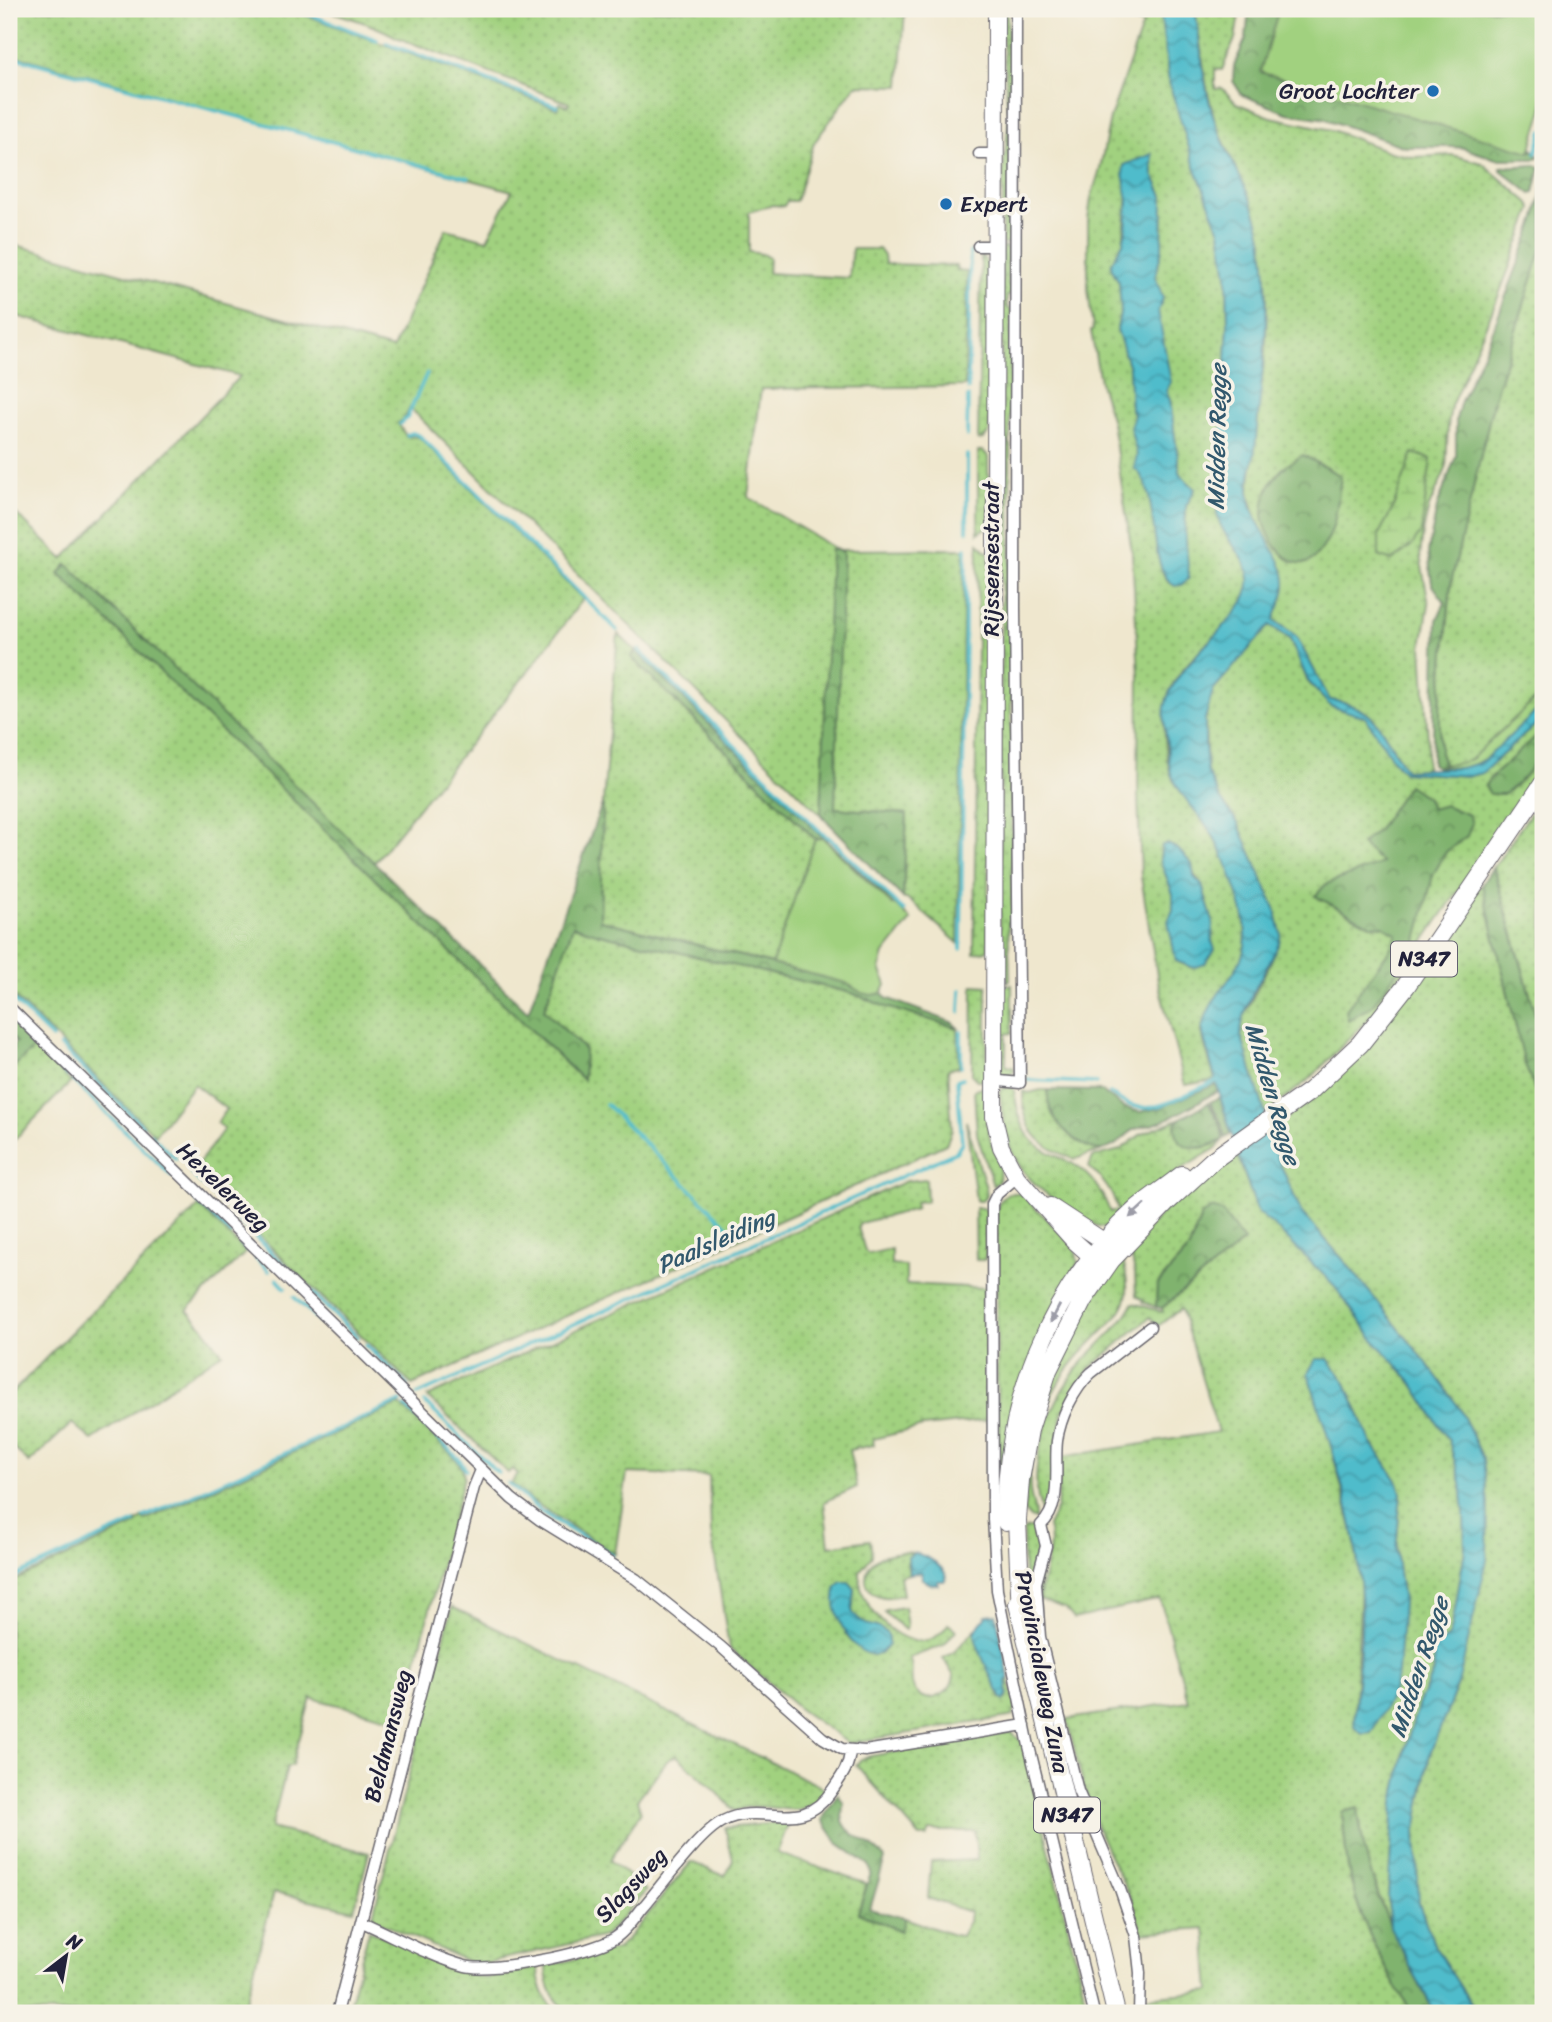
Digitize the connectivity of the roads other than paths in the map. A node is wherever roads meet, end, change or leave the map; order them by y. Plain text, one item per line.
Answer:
1 (996, 9) edge
2 (1016, 9) edge
3 (978, 246) dead end
4 (996, 246) junction
5 (1543, 784) edge
6 (9, 1007) edge
7 (993, 1083) junction
8 (1219, 1156) junction
9 (1017, 1177) junction
10 (1034, 1196) junction
11 (1105, 1242) junction
12 (1092, 1257) junction
13 (1111, 1260) junction
14 (1150, 1327) dead end
15 (481, 1471) junction
16 (1012, 1520) junction
17 (1041, 1525) junction
18 (1025, 1725) junction
19 (850, 1751) junction
20 (362, 1922) junction
21 (337, 2013) edge
22 (1094, 2013) edge
23 (1116, 2013) edge
24 (1139, 2013) edge

1 - 4 main road, Rijssensestraat
2 - 7 street, Rijssensestraat
3 - 4 street
4 - 7 main road, Rijssensestraat
5 - 8 main road, N347
6 - 15 street, Hexelerweg
7 - 9 main road, Rijssensestraat
8 -> 11 main road, N347
8 - 13 main road, N347
9 - 10 main road, Rijssensestraat
9 - 18 street, Provincialeweg Zuna
10 - 11 main road, Rijssensestraat
10 - 12 main road, Rijssensestraat
11 - 12 main road, Provincialeweg Zuna / N347
11 - 13 main road
12 - 13 main road
12 -> 16 main road, Provincialeweg Zuna / N347
13 - 16 main road, Provincialeweg Zuna / N347
14 - 17 street, Provincialeweg Zuna
15 - 19 street
15 - 20 street, Beldmansweg
16 - 17 street
16 - 23 main road, Provincialeweg Zuna / N347
17 - 24 street, Provincialeweg Zuna
18 - 19 street
18 - 22 street, Provincialeweg Zuna
19 - 20 street, Slagsweg
20 - 21 street, Beldmansweg

